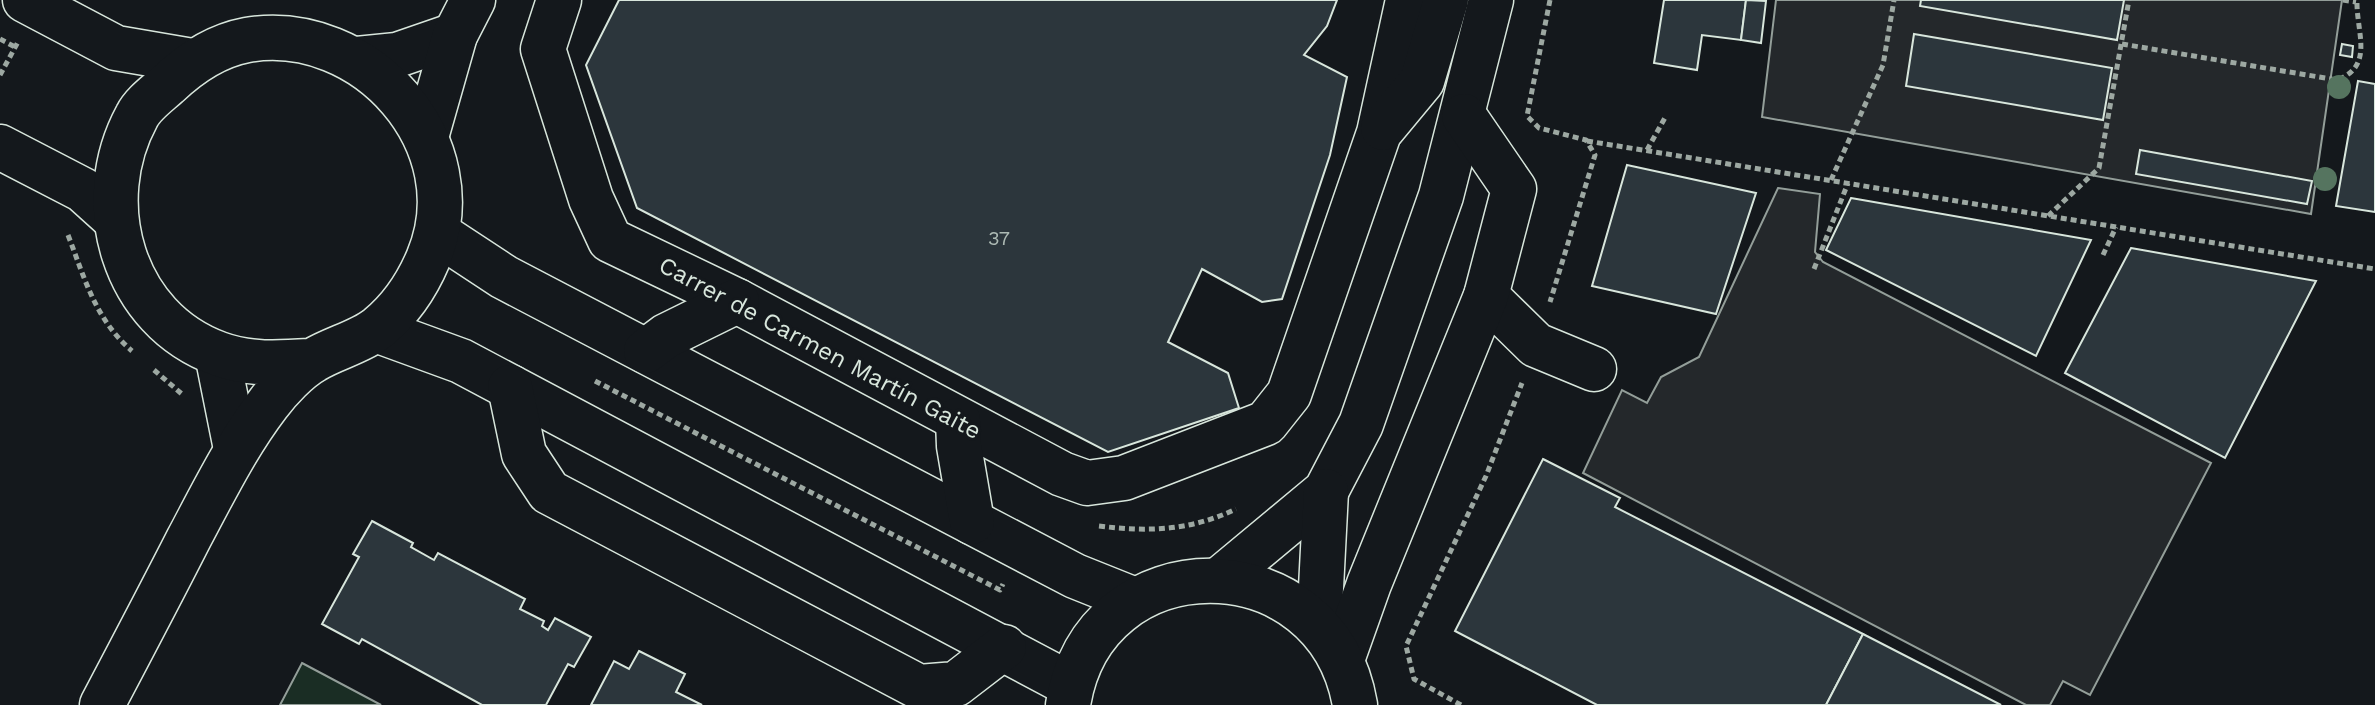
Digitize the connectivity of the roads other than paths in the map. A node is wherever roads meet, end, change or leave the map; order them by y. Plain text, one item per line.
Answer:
1 (25, 0) edge
2 (559, 0) edge
3 (1408, 0) edge
4 (1446, 0) edge
5 (1491, 0) edge
6 (464, 18) edge
7 (357, 59) junction
8 (192, 61) junction
9 (1464, 116) junction
10 (1379, 133) junction
11 (426, 137) junction
12 (0, 147) edge
13 (114, 218) junction
14 (437, 233) junction
15 (1486, 296) junction
16 (737, 301) junction
17 (376, 330) junction
18 (1536, 345) junction
19 (646, 351) junction
20 (1462, 351) junction
21 (217, 354) junction
22 (311, 361) junction
23 (1594, 369) dead end
24 (510, 387) junction
25 (958, 420) junction
26 (236, 449) junction
27 (1326, 491) junction
28 (972, 522) junction
29 (1219, 580) junction
30 (1135, 600) junction
31 (1004, 647) junction
32 (1351, 677) edge
33 (1070, 695) edge
34 (102, 705) edge

1 - 8 street
2 - 16 street, Carrer de Carmen Martín Gaite
3 - 10 street
4 - 10 street
5 - 9 street
6 - 7 street
6 - 11 street
7 - 8 street
7 - 11 street
8 - 13 street
9 - 15 street
9 - 27 street
10 - 25 street, Carrer de Carmen Martín Gaite
11 - 14 street
12 - 13 street
13 - 21 street
14 - 17 street
14 - 19 street
15 - 18 street
15 - 20 street
16 - 19 street
16 - 25 street, Carrer de Carmen Martín Gaite
17 - 22 street
17 - 24 street
18 - 20 street
18 - 23 street
19 - 28 street
20 - 32 street
21 - 22 street
21 - 26 street
22 - 26 street
24 - 31 street
24 - 31 street
25 - 28 street
26 - 34 street
27 - 29 street
27 - 32 street
28 - 30 street
29 - 30 street
29 - 32 street
30 - 33 street
31 - 33 street

